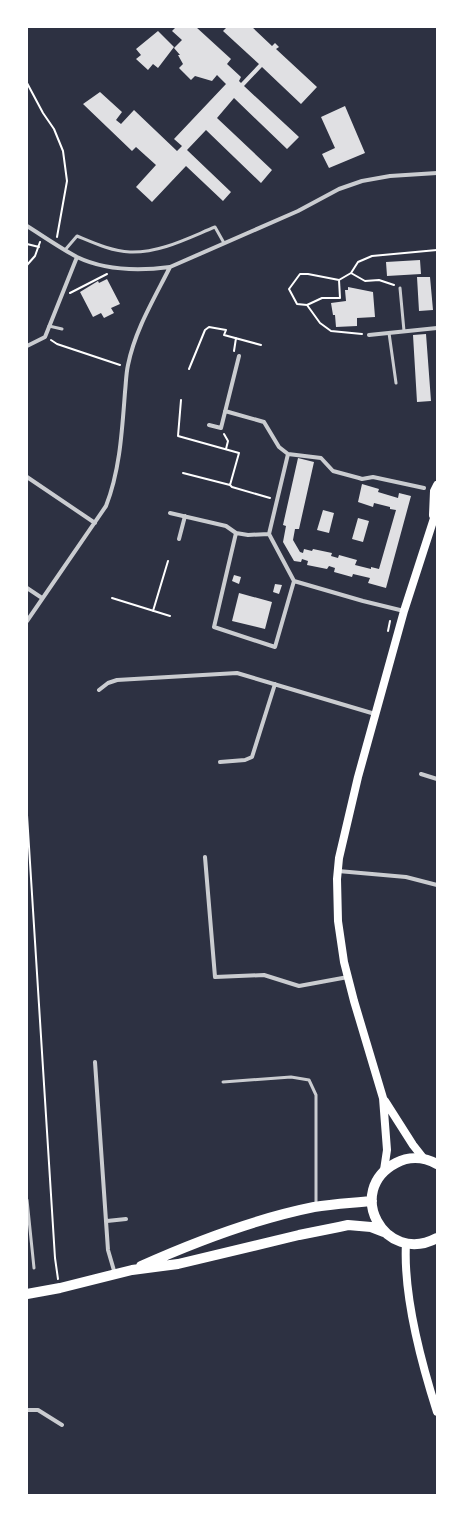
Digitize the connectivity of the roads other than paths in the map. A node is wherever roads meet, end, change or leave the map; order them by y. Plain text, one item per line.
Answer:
1 (437, 173) edge
2 (27, 226) edge
3 (224, 243) junction
4 (65, 250) junction
5 (77, 257) junction
6 (170, 267) junction
7 (400, 288) road end
8 (49, 326) junction
9 (437, 328) edge
10 (62, 329) dead end
11 (404, 331) junction
12 (389, 333) junction
13 (369, 335) road end
14 (27, 346) edge
15 (239, 356) dead end
16 (396, 383) dead end
17 (225, 411) junction
18 (210, 425) dead end
19 (288, 454) junction
20 (27, 477) edge
21 (437, 485) edge
22 (424, 488) dead end
23 (437, 509) edge
24 (170, 512) dead end
25 (185, 516) junction
26 (435, 518) edge
27 (95, 523) junction
28 (236, 533) junction
29 (269, 534) junction
30 (179, 539) dead end
31 (294, 581) junction
32 (27, 588) edge
33 (42, 598) junction
34 (404, 611) junction
35 (27, 621) edge
36 (275, 684) junction
37 (98, 690) dead end
38 (375, 714) junction
39 (220, 762) dead end
40 (421, 774) dead end
41 (437, 778) edge
42 (205, 856) dead end
43 (338, 871) junction
44 (437, 884) edge
45 (348, 977) junction
46 (95, 1062) dead end
47 (223, 1082) dead end
48 (383, 1098) junction
49 (424, 1159) junction
50 (437, 1164) edge
51 (384, 1170) junction
52 (27, 1200) edge
53 (372, 1201) junction
54 (316, 1207) junction
55 (126, 1219) dead end
56 (107, 1221) junction
57 (384, 1232) junction
58 (437, 1238) edge
59 (406, 1244) junction
60 (34, 1268) dead end
61 (132, 1270) junction
62 (115, 1275) junction
63 (27, 1294) edge
64 (27, 1410) edge
65 (437, 1412) edge
66 (62, 1425) dead end

1 - 3 street
2 - 4 street
3 - 4 lane
3 - 6 street
4 - 5 street
5 - 6 street
5 - 8 street
6 - 27 street
7 - 11 lane
8 - 10 lane
8 - 14 street
9 - 11 street
11 - 12 street
12 - 13 street
12 - 16 lane
15 - 17 street
17 - 18 street
17 - 19 street
19 - 22 street
19 - 29 street
20 - 27 street
21 - 26 main road
23 - 26 main road
24 - 25 street
25 - 28 street
25 - 30 street
26 - 34 main road
27 - 33 street
28 - 29 street
28 - 31 street
29 - 31 street
31 - 34 street
32 - 33 street
33 - 35 street
34 - 38 main road
36 - 37 street
36 - 38 street
36 - 39 street
38 - 43 main road
40 - 41 street
42 - 45 street
43 - 44 street
43 - 45 main road
45 - 48 main road
46 - 56 street
47 - 54 lane
48 - 49 main road
48 - 51 main road
49 - 50 main road
49 - 51 main road
51 - 53 main road
52 - 60 lane
53 - 54 main road
53 - 57 main road
54 - 61 main road
55 - 56 street
56 - 62 street
57 - 59 main road
57 - 61 main road
58 - 59 main road
59 - 65 main road
61 - 62 main road
62 - 63 main road
64 - 66 street

